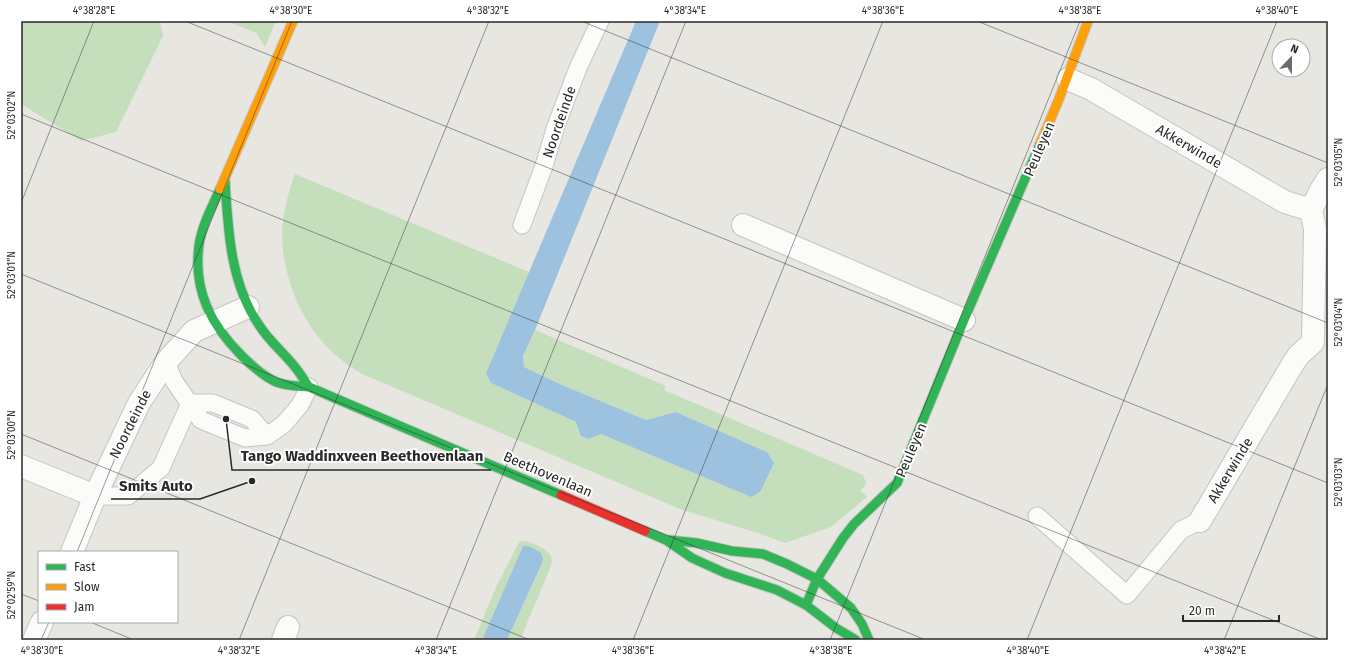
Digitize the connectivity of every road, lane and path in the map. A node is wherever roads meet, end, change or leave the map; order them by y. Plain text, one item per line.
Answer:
1 (293, 21) edge
2 (600, 21) edge
3 (1088, 21) edge
4 (1068, 79) junction
5 (225, 177) junction
6 (1328, 179) edge
7 (1311, 210) junction
8 (743, 224) dead end
9 (522, 225) dead end
10 (248, 306) junction
11 (964, 320) junction
12 (214, 322) junction
13 (166, 362) junction
14 (309, 387) junction
15 (190, 403) junction
16 (21, 466) edge
17 (95, 496) junction
18 (1037, 516) dead end
19 (1200, 522) joint
20 (666, 540) junction
21 (72, 551) edge
22 (817, 579) junction
23 (806, 605) junction
24 (856, 640) edge
25 (869, 640) edge

1 - 5 main road
2 - 9 lane, Noordeinde
3 - 4 main road, Peuleyen
4 - 7 street, Akkerwinde
4 - 11 main road, Peuleyen
5 - 10 main road
5 - 12 main road
6 - 7 street
7 - 19 street, Akkerwinde
8 - 11 street
10 - 12 street, Noordeinde
10 - 14 main road
11 - 22 main road, Peuleyen
12 - 13 street, Noordeinde
12 - 14 main road, Beethovenlaan
13 - 15 lane
13 - 17 street, Noordeinde
14 - 15 lane
14 - 20 main road, Beethovenlaan
15 - 17 lane
16 - 17 street
17 - 21 street, Noordeinde
18 - 19 lane, Akkerwinde
20 - 22 main road, Beethovenlaan
20 - 23 main road, Beethovenlaan
22 - 23 main road, Peuleyen
22 - 25 main road, Beethovenlaan
23 - 24 main road, Beethovenlaan

